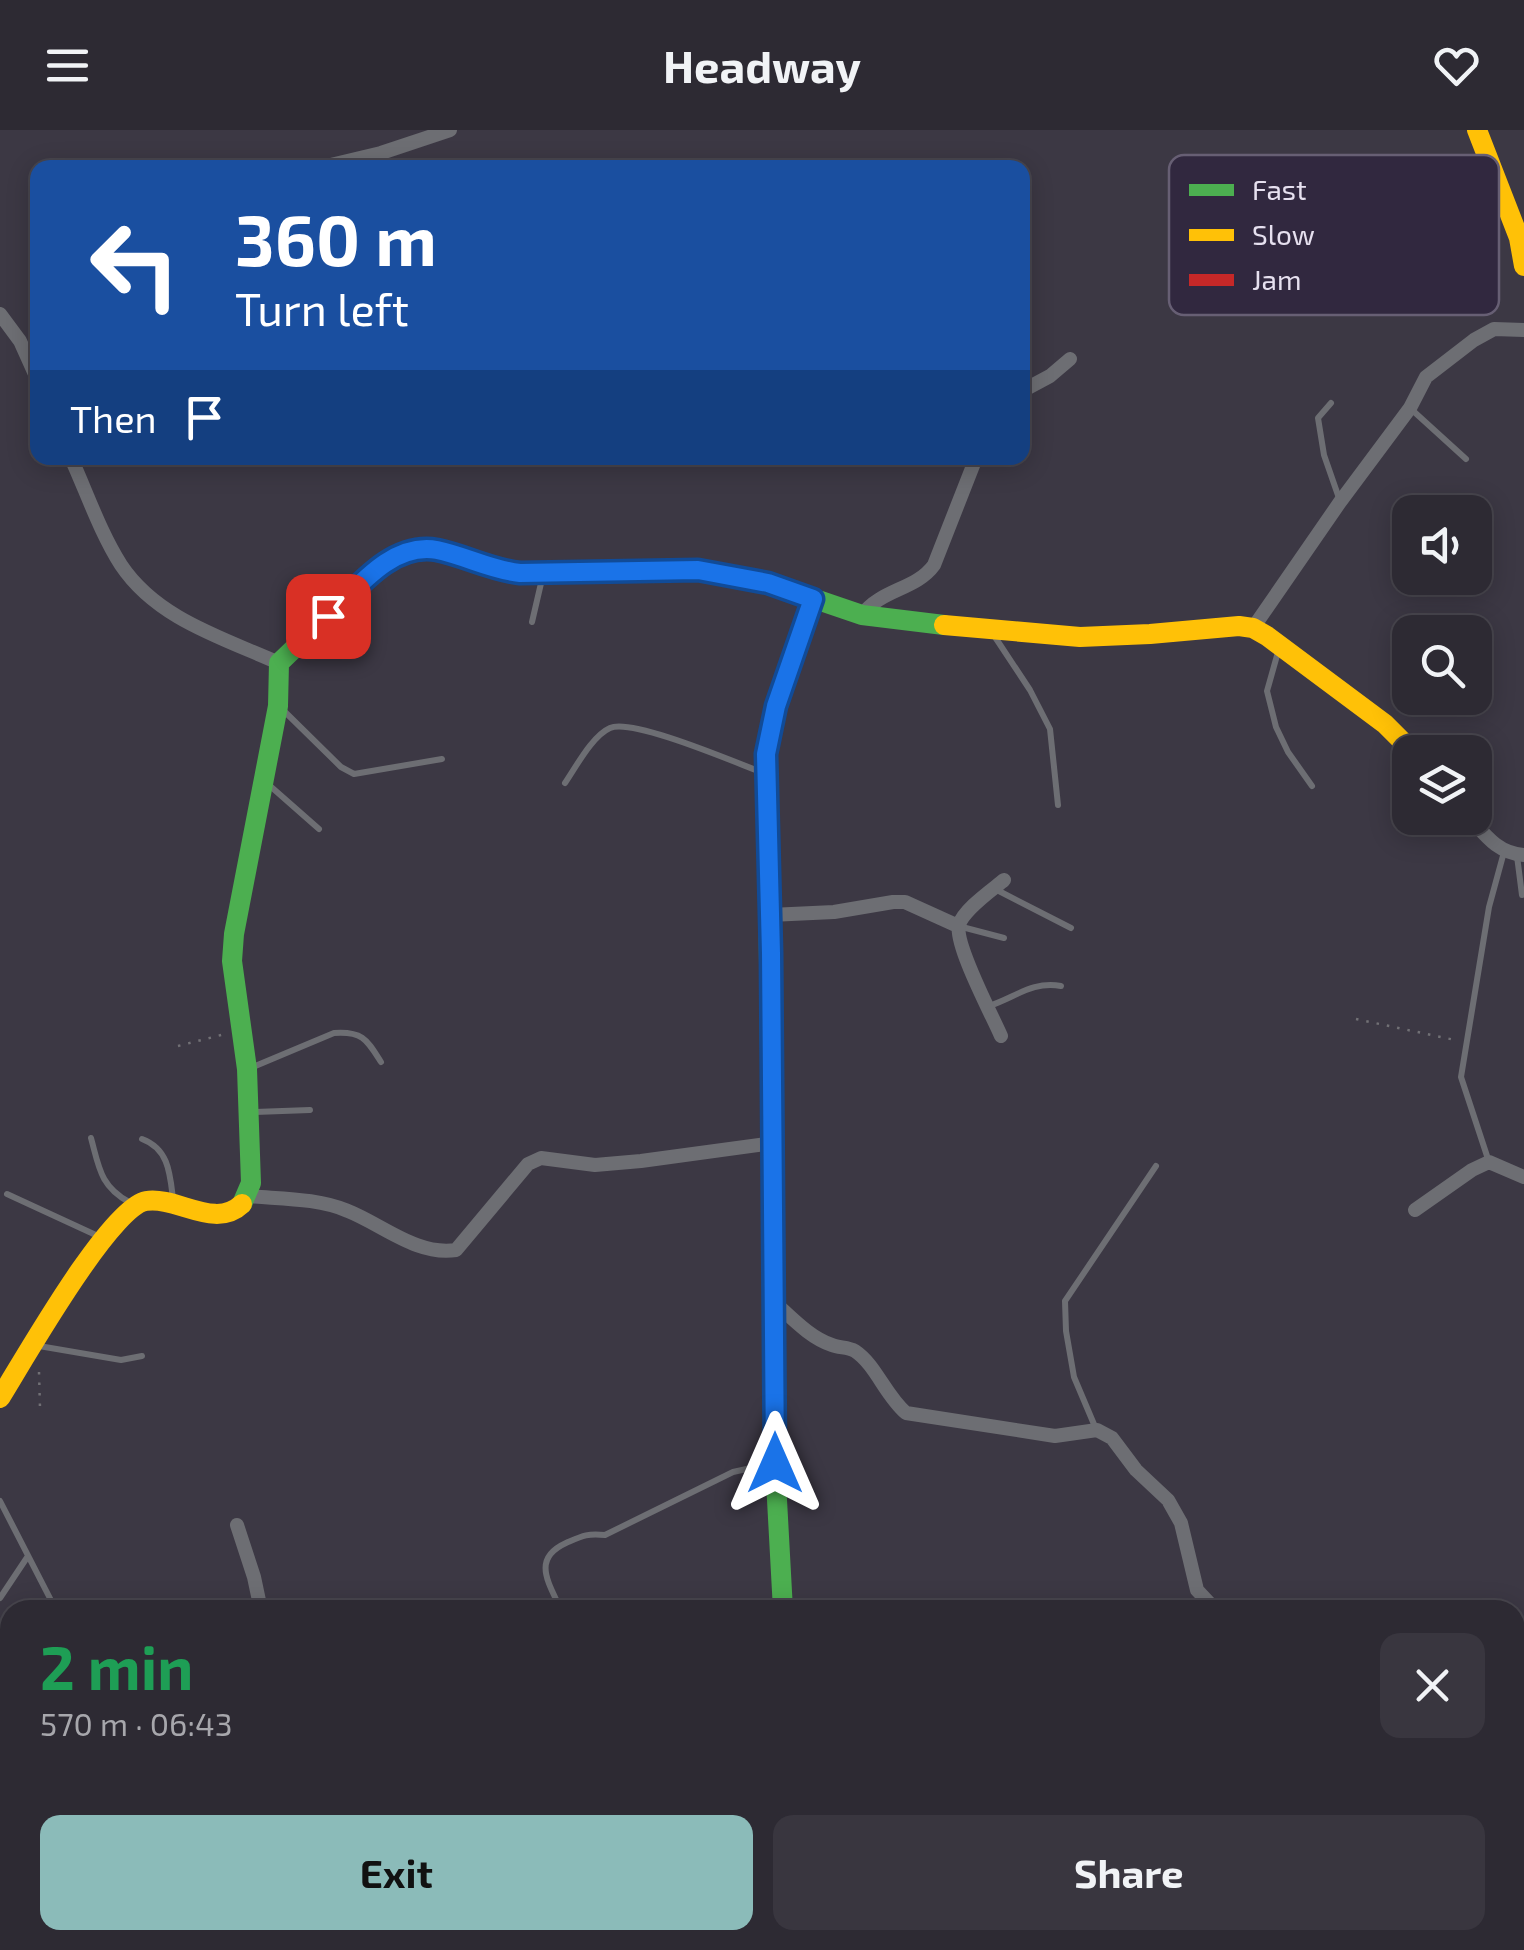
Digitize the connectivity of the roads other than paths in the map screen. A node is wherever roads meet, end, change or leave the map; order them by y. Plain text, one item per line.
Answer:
1 (450, 130) edge
2 (1477, 130) edge
3 (423, 134) edge
4 (1487, 155) edge
5 (352, 160) edge
6 (1499, 187) edge
7 (1524, 266) edge
8 (0, 314) edge
9 (1524, 330) edge
10 (30, 349) edge
11 (1070, 359) dead end
12 (1030, 387) edge
13 (1332, 404) dead end
14 (1410, 408) junction
15 (1466, 459) dead end
16 (75, 465) edge
17 (973, 465) edge
18 (1340, 502) junction
19 (544, 572) junction
20 (813, 599) junction
21 (862, 614) junction
22 (532, 622) dead end
23 (1253, 628) junction
24 (990, 629) junction
25 (1280, 646) junction
26 (279, 663) junction
27 (278, 706) junction
28 (1396, 735) edge
29 (442, 759) dead end
30 (767, 774) junction
31 (264, 781) junction
32 (565, 782) dead end
33 (1312, 786) dead end
34 (1058, 804) dead end
35 (320, 829) dead end
36 (1485, 835) edge
37 (1515, 854) edge
38 (999, 884) joint
39 (1522, 895) edge
40 (770, 915) junction
41 (958, 926) junction
42 (1071, 928) dead end
43 (1004, 938) dead end
44 (1061, 986) dead end
45 (988, 1007) junction
46 (1001, 1036) dead end
47 (381, 1062) dead end
48 (247, 1069) junction
49 (310, 1110) dead end
50 (248, 1113) junction
51 (91, 1138) dead end
52 (142, 1139) dead end
53 (773, 1143) junction
54 (1489, 1162) junction
55 (1156, 1166) dead end
56 (1524, 1178) edge
57 (7, 1194) dead end
58 (248, 1196) junction
59 (134, 1205) junction
60 (174, 1205) junction
61 (1416, 1210) dead end
62 (104, 1239) junction
63 (774, 1302) junction
64 (35, 1345) junction
65 (142, 1356) dead end
66 (0, 1398) edge
67 (1096, 1430) junction
68 (775, 1463) junction
69 (0, 1502) edge
70 (237, 1526) dead end
71 (28, 1555) junction
72 (0, 1598) edge
73 (51, 1600) edge
74 (258, 1600) edge
75 (557, 1600) edge
76 (782, 1600) edge
77 (1206, 1600) edge

1 - 3 street
2 - 4 street
3 - 5 street
6 - 7 street
8 - 10 street
9 - 14 street
11 - 12 street
13 - 18 lane
14 - 15 lane
14 - 18 street
16 - 26 street
17 - 21 street
18 - 23 street
19 - 20 street
19 - 22 lane
19 - 26 street
20 - 21 street
20 - 30 street
21 - 24 street
23 - 24 street
23 - 25 street
24 - 34 lane
25 - 28 street
25 - 33 lane
26 - 27 street
27 - 29 lane
27 - 31 street
30 - 32 lane
30 - 40 street
31 - 35 lane
31 - 48 street
36 - 37 street
37 - 39 lane
37 - 54 lane
38 - 41 street
38 - 42 lane
40 - 41 street
40 - 53 street
41 - 43 lane
41 - 45 street
44 - 45 lane
45 - 46 street
47 - 48 lane
48 - 50 street
49 - 50 lane
50 - 58 street
51 - 59 lane
52 - 60 lane
53 - 58 street
53 - 63 street
54 - 56 street
54 - 61 street
55 - 67 lane
57 - 62 lane
58 - 60 street
59 - 60 street
59 - 62 street
62 - 64 street
63 - 67 street
63 - 68 street
64 - 65 lane
64 - 66 street
67 - 77 street
68 - 75 lane
68 - 76 street
69 - 71 lane
70 - 74 street
71 - 72 lane
71 - 73 lane

